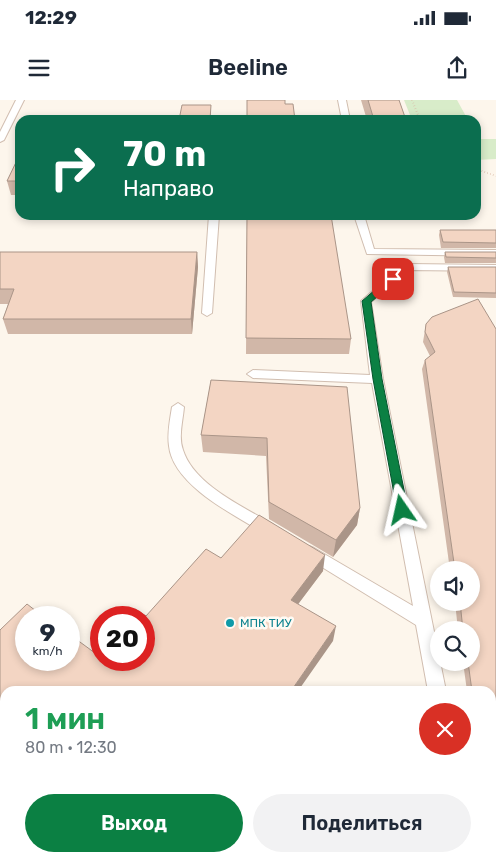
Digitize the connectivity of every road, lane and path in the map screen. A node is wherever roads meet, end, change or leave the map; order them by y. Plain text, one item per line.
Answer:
1 (20, 100) edge
2 (342, 100) edge
3 (412, 100) edge
4 (345, 115) edge
5 (418, 115) edge
6 (0, 140) edge
7 (481, 171) edge
8 (496, 176) edge
9 (214, 220) edge
10 (361, 220) edge
11 (496, 253) edge
12 (496, 268) edge
13 (207, 313) dead end
14 (252, 374) dead end
15 (378, 379) junction
16 (178, 407) dead end
17 (282, 536) edge
18 (298, 546) edge
19 (424, 622) junction
20 (436, 686) edge

1 - 6 lane
2 - 4 lane
3 - 5 path
7 - 8 path
9 - 13 lane
10 - 11 lane
12 - 15 lane
14 - 15 lane
15 - 19 lane
16 - 17 lane
18 - 19 lane
19 - 20 lane

